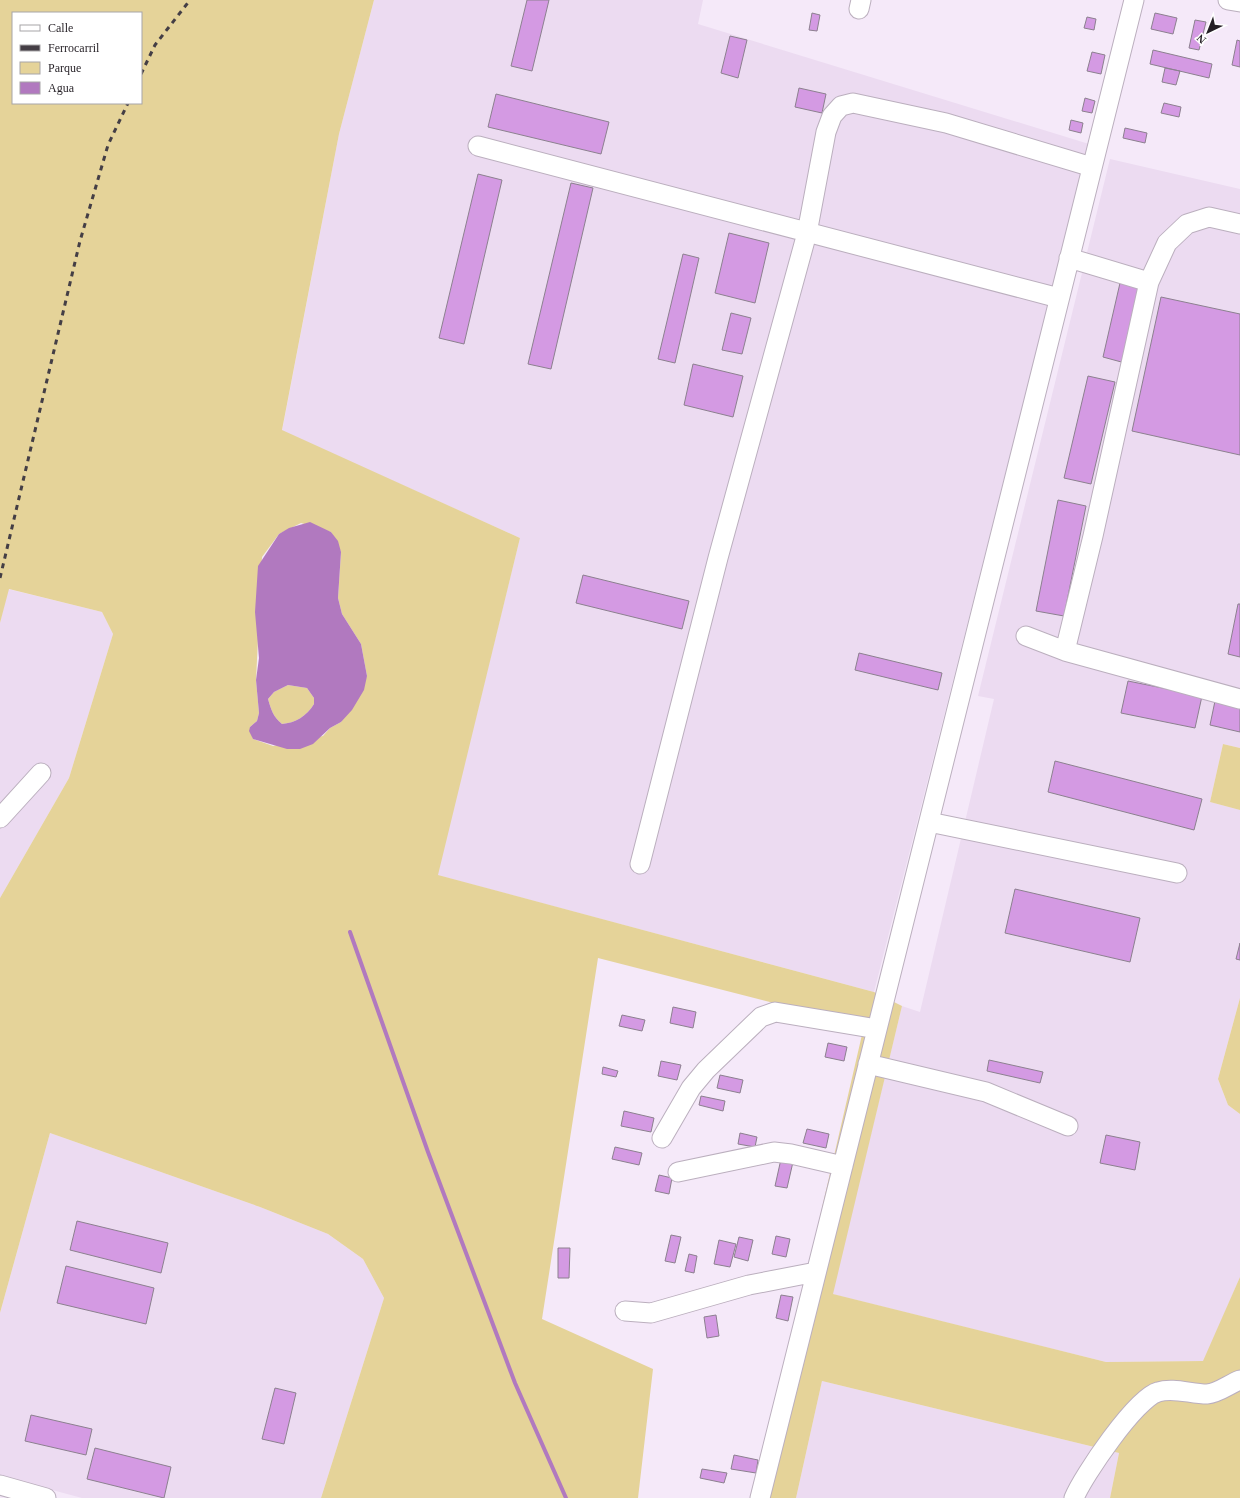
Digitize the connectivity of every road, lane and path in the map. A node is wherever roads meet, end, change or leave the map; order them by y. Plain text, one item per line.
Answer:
1 (1134, 0) edge
2 (1228, 0) edge
3 (1240, 2) edge
4 (478, 146) dead end
5 (1092, 167) junction
6 (1240, 224) edge
7 (807, 233) junction
8 (1069, 258) junction
9 (1149, 282) junction
10 (1059, 298) junction
11 (1026, 636) dead end
12 (1065, 651) junction
13 (1240, 699) edge
14 (41, 773) dead end
15 (0, 818) edge
16 (929, 822) junction
17 (640, 864) dead end
18 (1177, 873) dead end
19 (877, 1029) junction
20 (868, 1064) junction
21 (1068, 1126) dead end
22 (662, 1138) dead end
23 (843, 1166) junction
24 (678, 1172) dead end
25 (816, 1272) junction
26 (625, 1311) dead end
27 (1240, 1380) edge
28 (0, 1485) edge
29 (26, 1495) edge
30 (46, 1498) edge
31 (760, 1498) edge
32 (1074, 1498) edge

1 - 5 street
2 - 3 street
4 - 7 street
5 - 7 street
5 - 8 street
6 - 9 street
7 - 10 street
7 - 17 street
8 - 9 street
8 - 10 street
9 - 12 street
10 - 16 street
11 - 12 street
12 - 13 street
14 - 15 street
16 - 18 street
16 - 19 street
19 - 20 street
19 - 22 street
20 - 21 street
20 - 23 street
23 - 24 street
23 - 25 street
25 - 26 street
25 - 31 street
27 - 32 street
28 - 29 street
29 - 30 street

